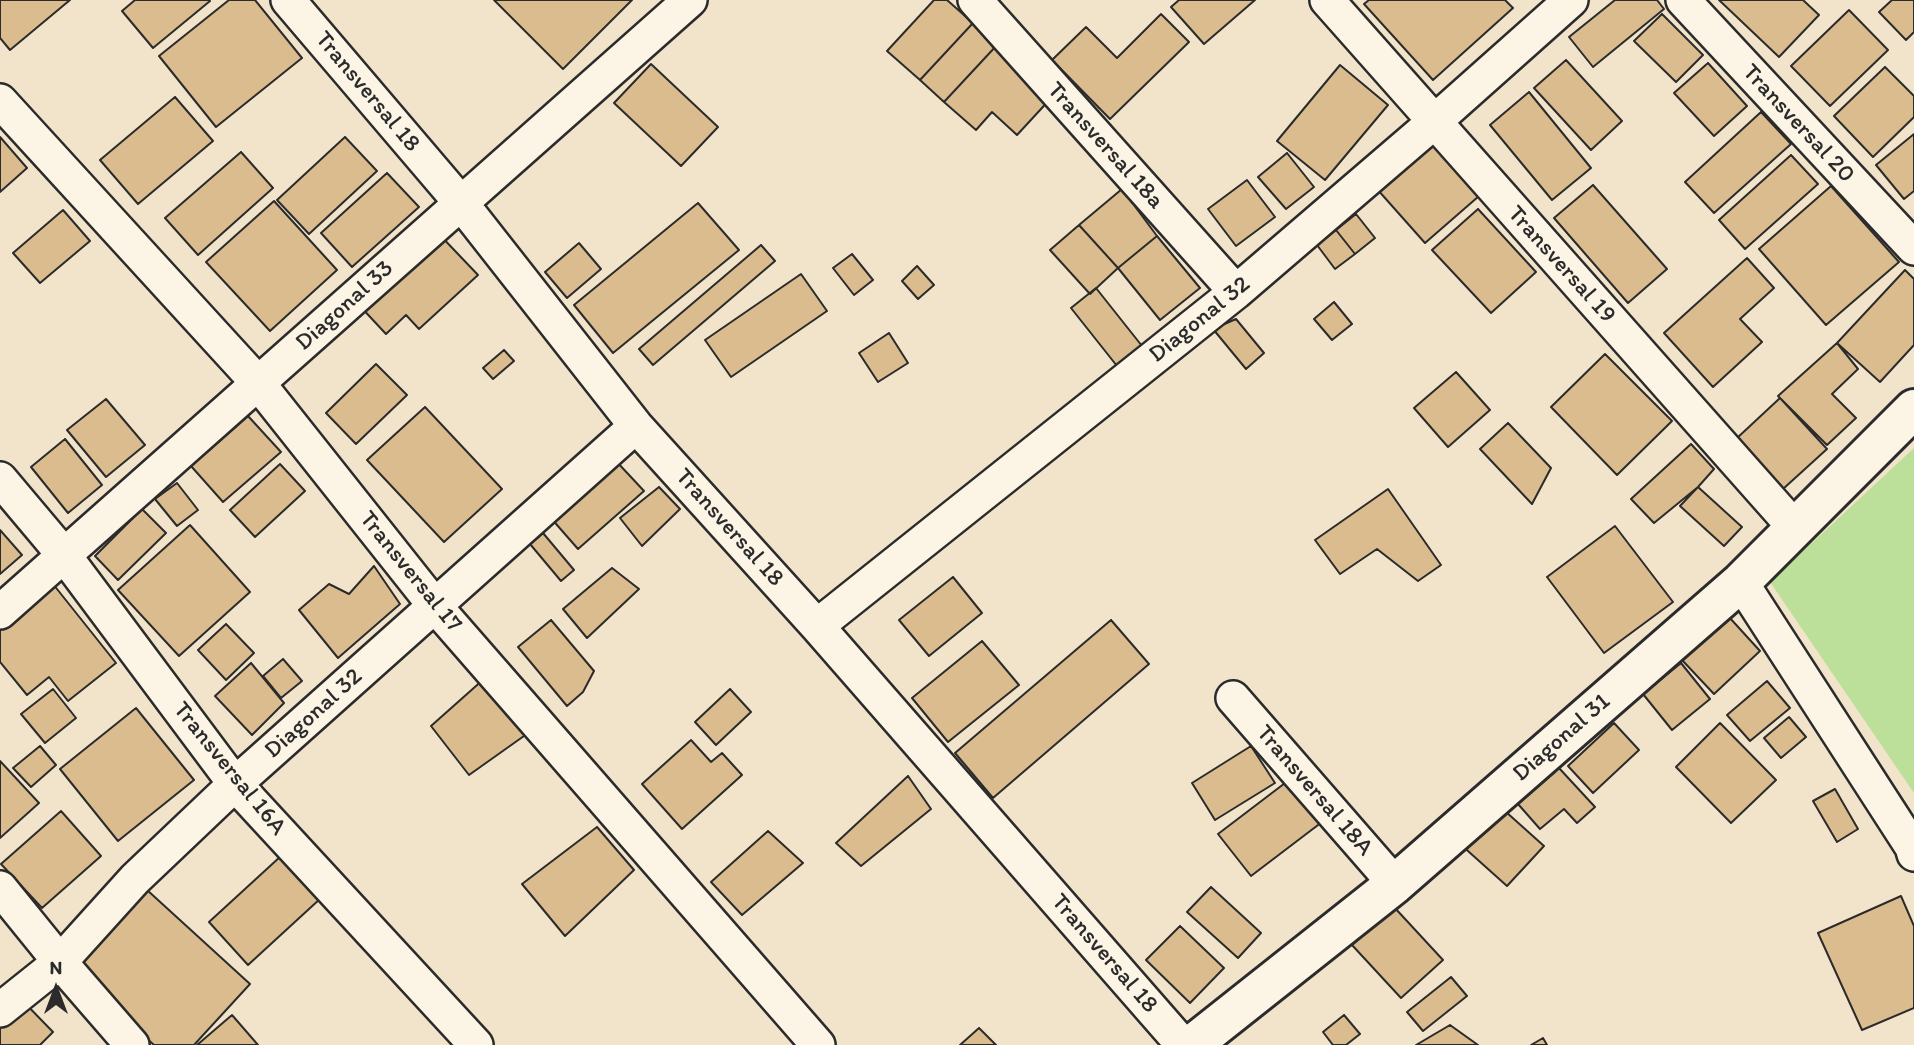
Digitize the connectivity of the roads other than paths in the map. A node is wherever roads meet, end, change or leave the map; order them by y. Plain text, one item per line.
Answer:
1 (288, 0) edge
2 (690, 0) edge
3 (975, 0) edge
4 (1327, 0) edge
5 (1571, 0) edge
6 (1683, 0) edge
7 (0, 102) edge
8 (1434, 122) junction
9 (461, 203) junction
10 (1914, 248) edge
11 (1236, 292) junction
12 (258, 383) junction
13 (1914, 409) edge
14 (636, 426) junction
15 (0, 479) edge
16 (1795, 528) junction
17 (64, 555) junction
18 (1741, 582) junction
19 (435, 606) junction
20 (0, 612) edge
21 (817, 626) junction
22 (1233, 698) dead end
23 (236, 784) junction
24 (1914, 854) edge
25 (1395, 884) junction
26 (0, 888) edge
27 (60, 962) junction
28 (0, 1010) edge
29 (132, 1045) edge
30 (476, 1045) edge
31 (818, 1045) edge
32 (1183, 1045) edge
33 (1192, 1045) edge

1 - 9 street, Transversal 18
2 - 9 street, Diagonal 33
3 - 11 street, Transversal 18a
4 - 8 street, Transversal 19
5 - 8 street, Diagonal 32
6 - 10 street, Transversal 20
7 - 12 street, Transversal 17
8 - 11 street, Diagonal 32
8 - 16 street, Transversal 19
9 - 12 street, Diagonal 33
9 - 14 street, Transversal 18
11 - 21 street, Diagonal 32
12 - 17 street, Diagonal 33
12 - 19 street, Transversal 17
13 - 16 street, Diagonal 31
14 - 19 street, Diagonal 32
14 - 21 street, Transversal 18
15 - 17 street, Transversal 16A
16 - 18 street, Diagonal 31
17 - 20 street, Diagonal 33
17 - 23 street, Transversal 16A
18 - 24 street
18 - 25 street, Diagonal 31
19 - 23 street, Diagonal 32
19 - 31 street, Transversal 17
21 - 32 street, Transversal 18
22 - 25 street, Transversal 18A
23 - 27 street, Diagonal 32
23 - 30 street, Transversal 16A
25 - 33 street, Diagonal 31
26 - 27 street
27 - 28 street, Diagonal 32
27 - 29 street

